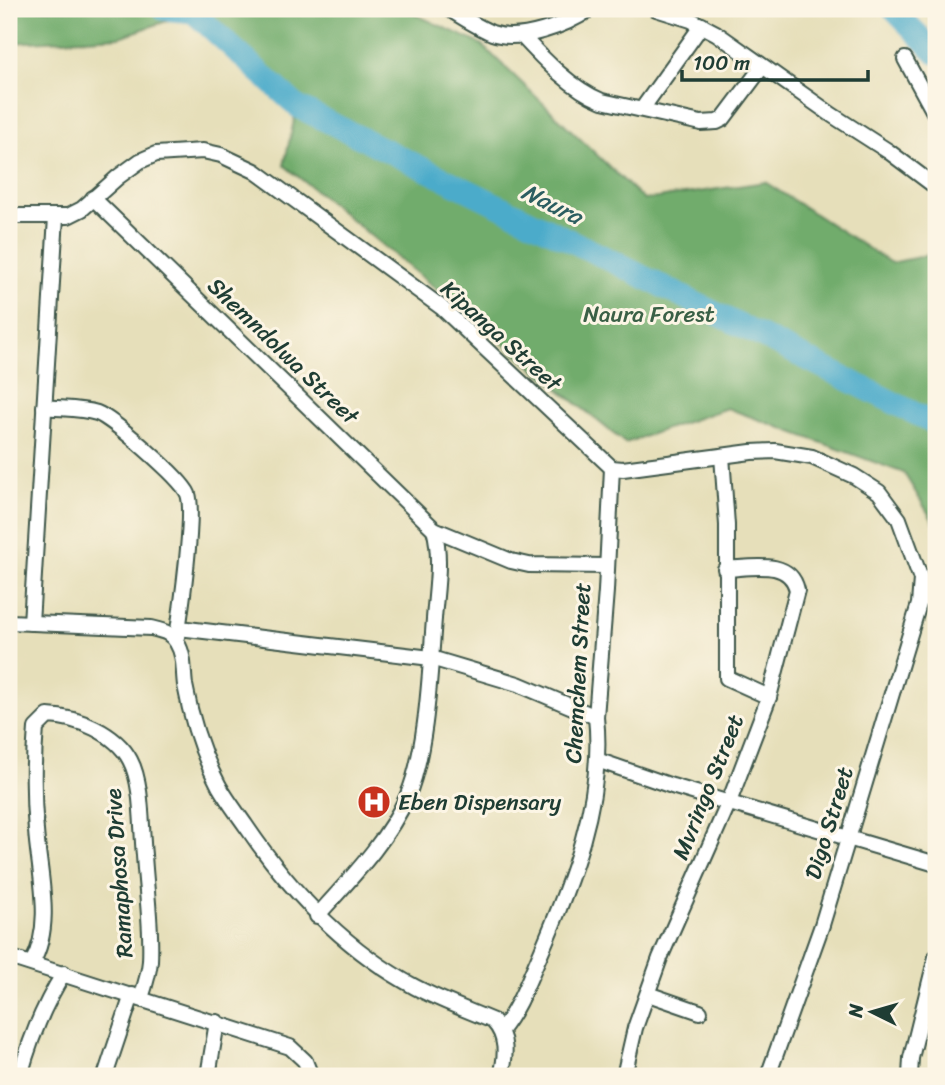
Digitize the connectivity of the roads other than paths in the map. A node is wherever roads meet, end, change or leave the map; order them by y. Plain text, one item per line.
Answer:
1 (449, 9) edge
2 (590, 9) edge
3 (656, 9) edge
4 (702, 25) junction
5 (522, 36) junction
6 (905, 59) dead end
7 (762, 67) junction
8 (642, 109) junction
9 (936, 116) edge
10 (936, 187) edge
11 (93, 198) junction
12 (9, 216) edge
13 (56, 217) junction
14 (44, 407) junction
15 (722, 456) junction
16 (611, 468) junction
17 (435, 534) junction
18 (607, 566) junction
19 (726, 569) junction
20 (921, 579) junction
21 (936, 590) edge
22 (9, 622) edge
23 (31, 623) junction
24 (178, 635) junction
25 (431, 658) junction
26 (769, 697) junction
27 (596, 717) junction
28 (597, 761) junction
29 (729, 802) junction
30 (849, 836) junction
31 (936, 864) edge
32 (317, 916) junction
33 (9, 957) edge
34 (936, 957) edge
35 (32, 963) junction
36 (64, 973) junction
37 (648, 994) junction
38 (137, 997) junction
39 (701, 1012) dead end
40 (217, 1022) junction
41 (501, 1030) junction
42 (21, 1076) edge
43 (105, 1076) edge
44 (208, 1076) edge
45 (312, 1076) edge
46 (501, 1076) edge
47 (624, 1076) edge
48 (768, 1076) edge
49 (910, 1076) edge

1 - 5 street
2 - 5 street
3 - 4 street
4 - 7 street
4 - 8 street
5 - 8 street
6 - 9 street
7 - 8 street
7 - 10 street
11 - 13 street, Kipanga Street
11 - 16 street, Kipanga Street
11 - 17 street, Shemndolwa Street
12 - 13 street, Kipanga Street
13 - 14 street
14 - 23 street
14 - 24 street
15 - 16 street
15 - 19 street
15 - 20 street
16 - 18 street, Chemchem Street
17 - 18 street
17 - 25 street
18 - 27 street, Chemchem Street
19 - 26 street
19 - 26 street, Mvringo Street
20 - 21 street
20 - 30 street, Digo Street
22 - 23 street
23 - 24 street
24 - 25 street
24 - 32 street
25 - 27 street
25 - 32 street
26 - 29 street, Mvringo Street
27 - 28 street, Chemchem Street
28 - 29 street
28 - 41 street, Chemchem Street
29 - 30 street
29 - 37 street, Mvringo Street
30 - 31 street
30 - 48 street, Digo Street
32 - 41 street
33 - 35 street
34 - 49 street
35 - 36 street
35 - 38 street, Ramaphosa Drive
36 - 38 street
36 - 42 street
37 - 39 street
37 - 47 street, Mvringo Street
38 - 40 street
38 - 43 street
40 - 44 street
40 - 45 street
41 - 46 street

